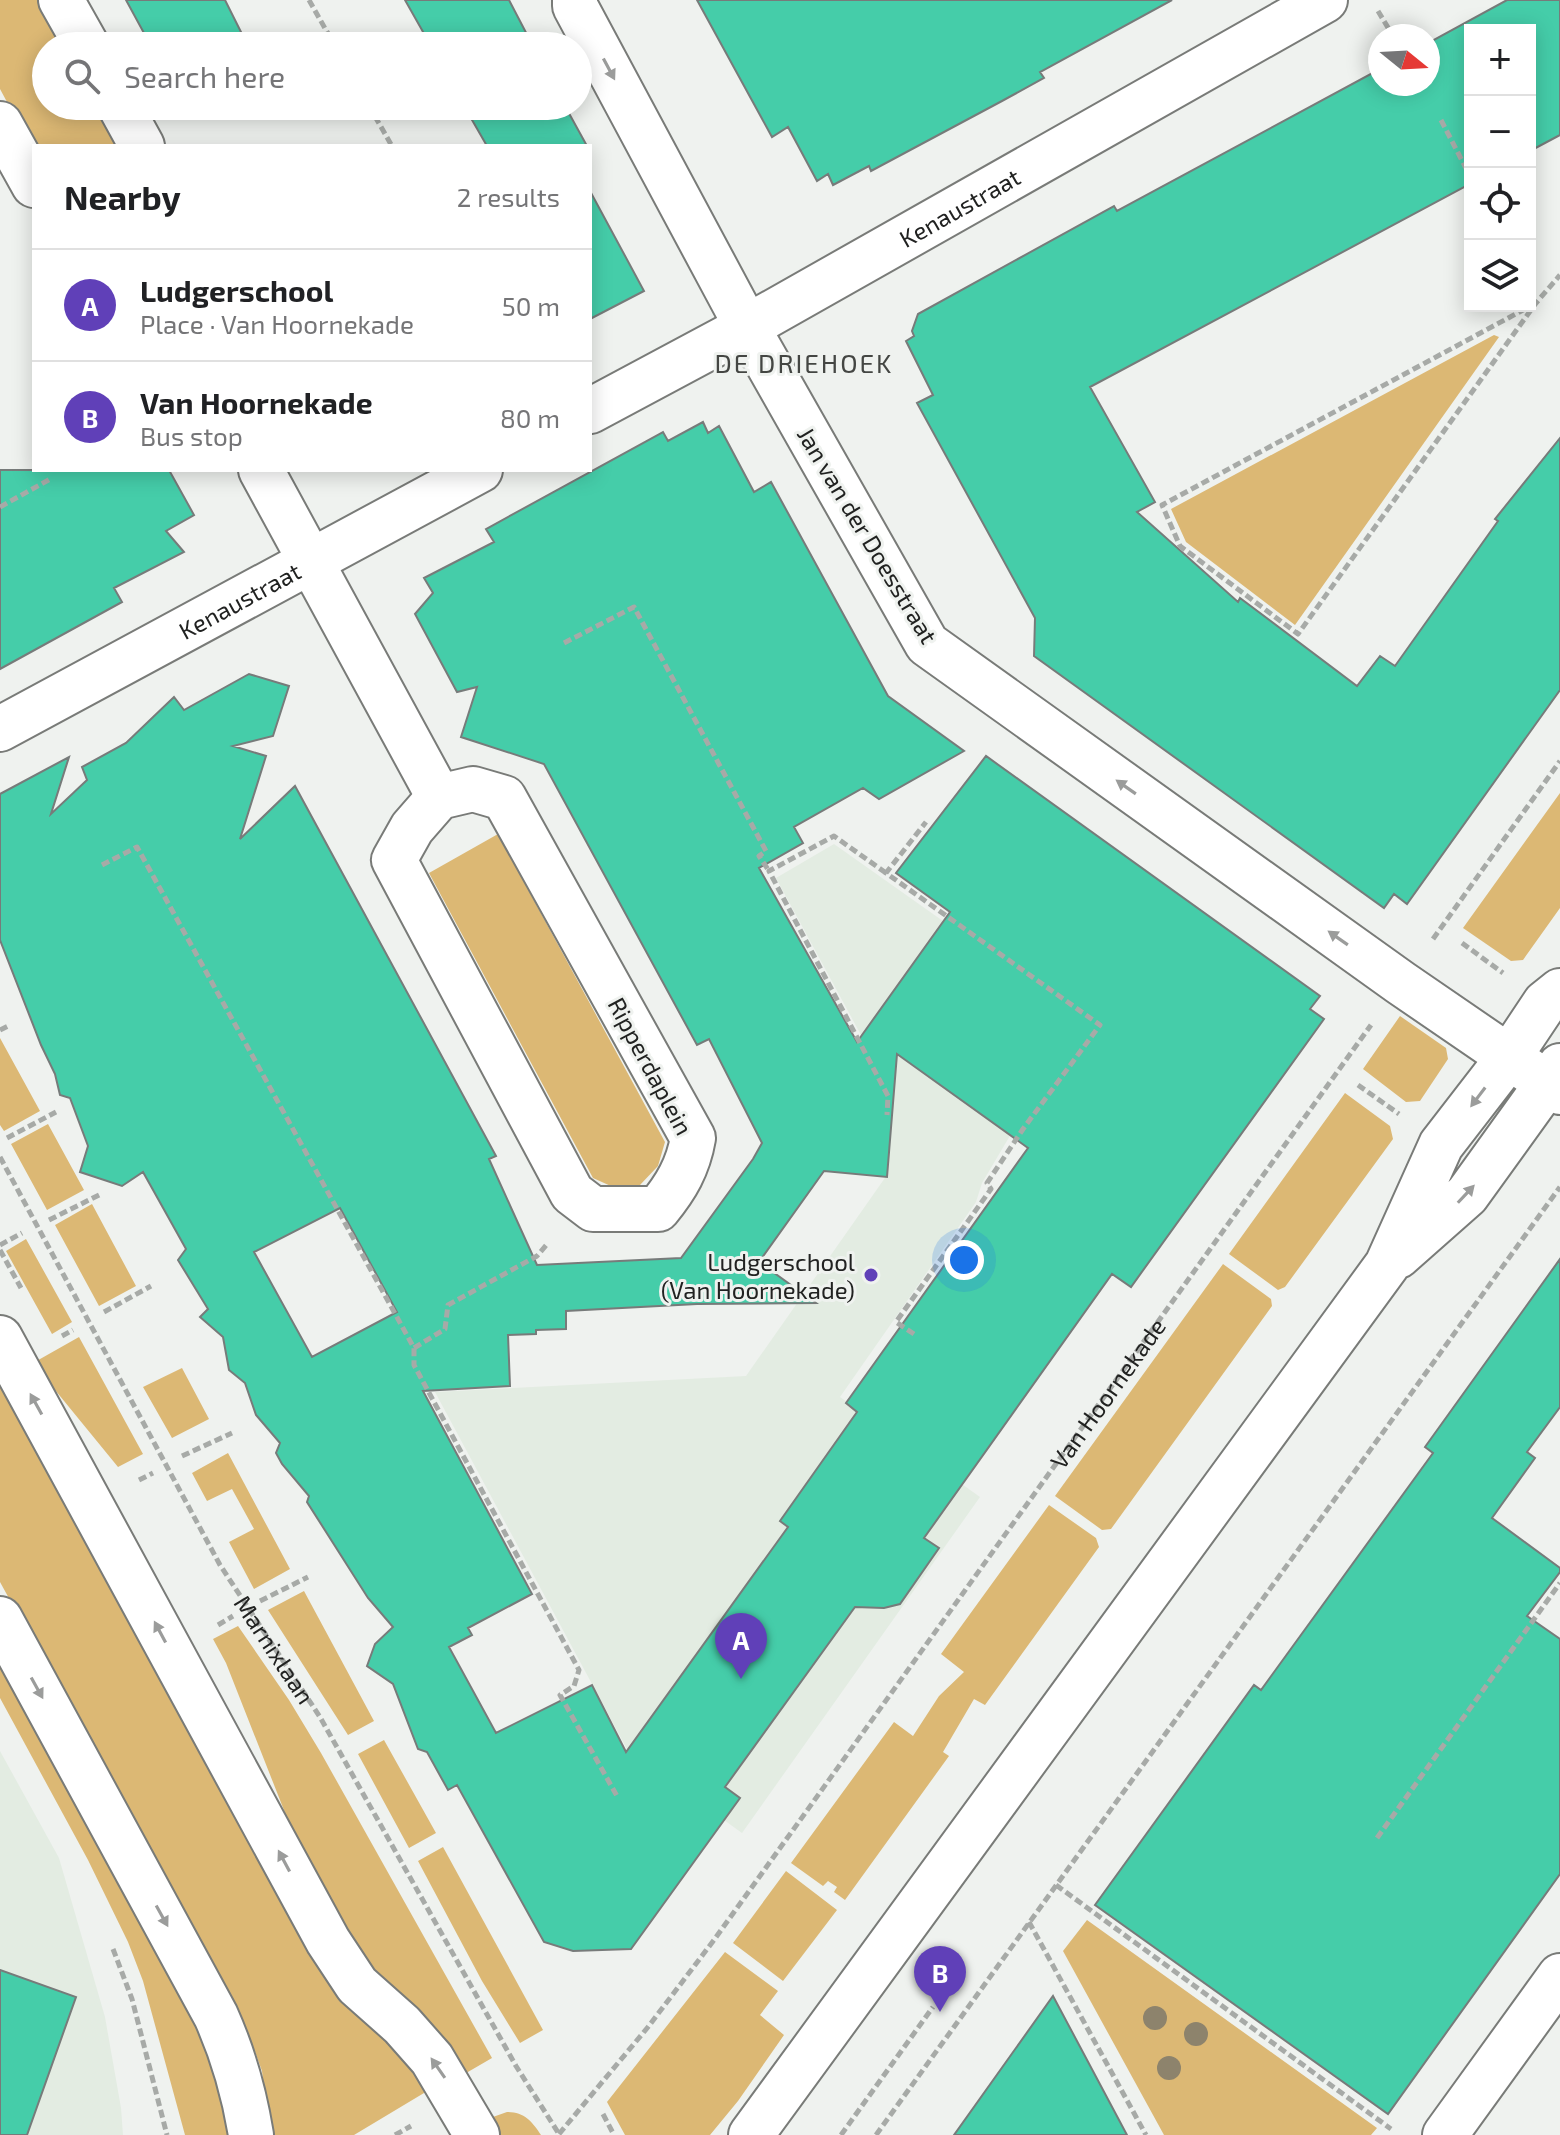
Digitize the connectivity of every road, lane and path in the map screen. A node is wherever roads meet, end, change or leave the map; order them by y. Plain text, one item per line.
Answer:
1 (61, 0) edge
2 (575, 0) edge
3 (1325, 0) edge
4 (1371, 0) edge
5 (311, 2) edge
6 (1386, 24) edge
7 (79, 32) edge
8 (327, 32) edge
9 (589, 32) edge
10 (592, 38) edge
11 (128, 120) edge
12 (377, 120) edge
13 (1441, 120) dead end
14 (0, 124) edge
15 (141, 144) edge
16 (391, 144) edge
17 (1466, 168) edge
18 (32, 181) edge
19 (1560, 275) edge
20 (1536, 303) junction
21 (747, 327) junction
22 (592, 410) edge
23 (262, 472) edge
24 (476, 472) edge
25 (52, 478) dead end
26 (0, 507) edge
27 (309, 562) junction
28 (564, 643) dead end
29 (0, 729) edge
30 (1560, 761) edge
31 (439, 797) junction
32 (926, 822) dead end
33 (102, 865) dead end
34 (769, 871) junction
35 (886, 873) junction
36 (1462, 943) dead end
37 (1507, 976) dead end
38 (1401, 983) junction
39 (1560, 991) edge
40 (10, 1025) dead end
41 (0, 1030) edge
42 (1509, 1057) junction
43 (1556, 1081) edge
44 (1358, 1085) dead end
45 (56, 1112) dead end
46 (887, 1115) dead end
47 (1404, 1117) dead end
48 (7, 1138) dead end
49 (0, 1157) edge
50 (1560, 1187) edge
51 (101, 1194) dead end
52 (581, 1200) junction
53 (49, 1220) dead end
54 (22, 1233) dead end
55 (0, 1245) edge
56 (1387, 1265) junction
57 (151, 1286) dead end
58 (104, 1312) dead end
59 (914, 1334) dead end
60 (0, 1338) edge
61 (414, 1348) junction
62 (232, 1433) dead end
63 (182, 1456) dead end
64 (308, 1577) dead end
65 (1560, 1583) edge
66 (260, 1601) dead end
67 (233, 1616) dead end
68 (0, 1619) edge
69 (218, 1626) dead end
70 (617, 1796) dead end
71 (1377, 1838) dead end
72 (1056, 1885) junction
73 (1029, 1922) junction
74 (108, 1937) dead end
75 (1560, 1976) edge
76 (933, 2007) dead end
77 (603, 2114) dead end
78 (167, 2135) edge
79 (251, 2135) edge
80 (477, 2135) edge
81 (560, 2135) edge
82 (614, 2135) edge
83 (751, 2135) edge
84 (841, 2135) edge
85 (876, 2135) edge
86 (1146, 2135) edge
87 (1398, 2135) edge
88 (1445, 2135) edge

1 - 7 street
2 -> 9 street, Jan van der Doesstraat
3 - 21 street, Kenaustraat
4 - 6 path
5 - 8 path
10 -> 21 street, Jan van der Doesstraat
11 - 15 street
12 - 16 path
13 - 17 path
14 - 18 street
19 - 20 path
20 - 20 path
21 - 22 street, Kenaustraat
38 -> 21 street, Jan van der Doesstraat
23 - 27 street
24 - 27 street, Kenaustraat
25 - 26 path
27 - 29 street, Kenaustraat
27 - 31 street
28 - 34 path
30 - 38 path, Van Hoornekade
31 - 52 street
31 - 52 street, Ripperdaplein
32 - 35 path
33 - 61 path
34 - 35 path
34 - 46 path
35 - 59 path
36 - 37 path
38 - 42 street, Jan van der Doesstraat
38 - 81 path, Van Hoornekade
39 - 42 street
40 - 41 path
42 - 43 street, Jan van der Doesstraat
42 -> 56 street
56 -> 43 street
44 - 47 path
45 - 48 path
49 - 81 path, Marnixlaan
50 - 72 path
51 - 53 path
52 - 61 path
54 - 55 path
56 - 83 street
57 - 58 path
80 -> 60 street
61 - 70 path
62 - 63 path
64 - 66 path
65 - 71 path
67 - 69 path
68 -> 79 street
72 - 73 path
72 - 87 path
73 - 85 path
73 - 86 path
74 - 78 path
75 - 88 street
76 - 84 path
77 - 82 path

